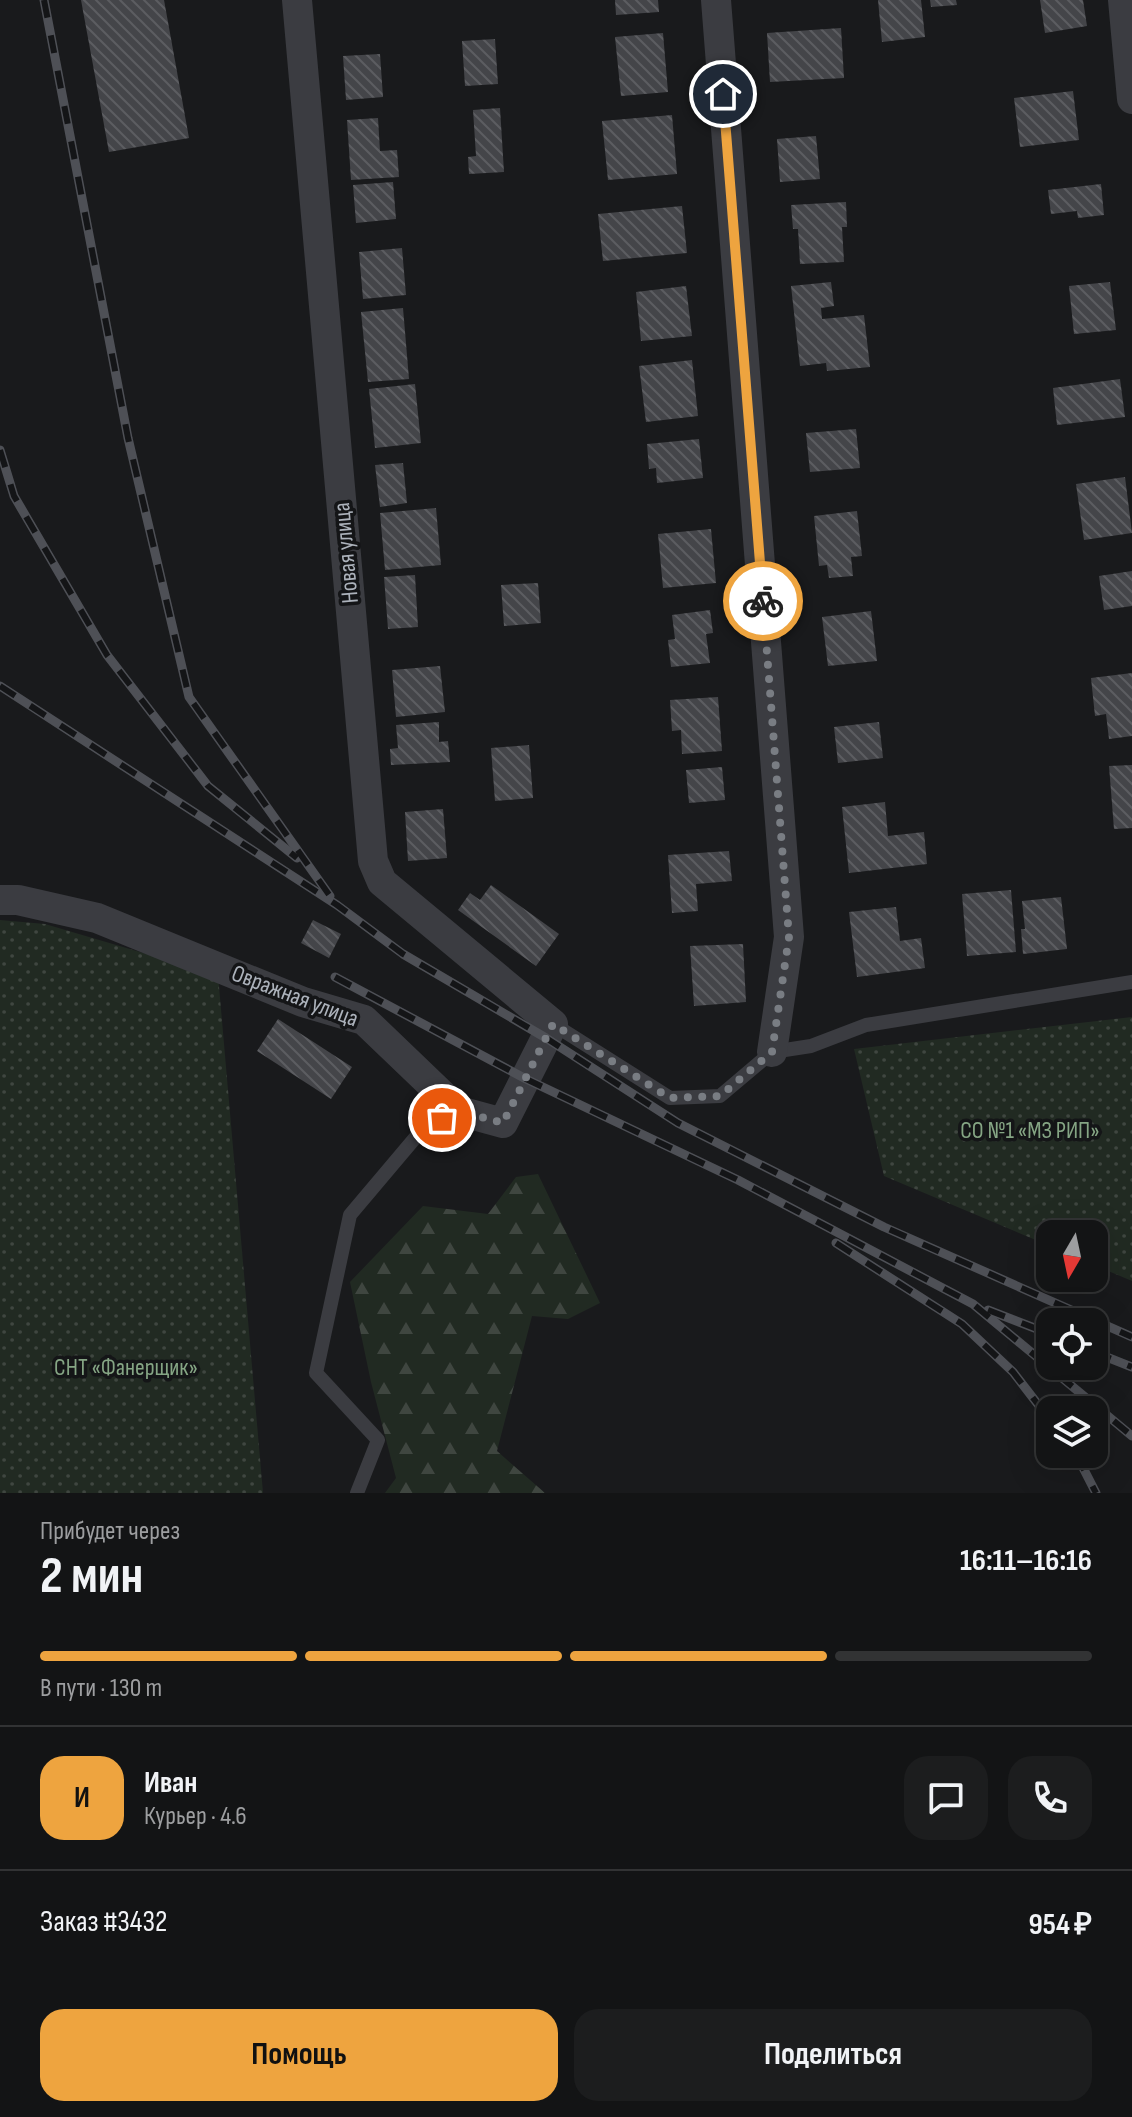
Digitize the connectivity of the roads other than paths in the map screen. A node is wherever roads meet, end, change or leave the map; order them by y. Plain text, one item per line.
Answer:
1 (297, 0) edge
2 (716, 0) edge
3 (1123, 0) edge
4 (1132, 99) edge
5 (0, 900) edge
6 (1132, 982) edge
7 (553, 1024) junction
8 (772, 1052) junction
9 (459, 1111) junction
10 (357, 1493) edge

1 - 7 street, Новая улица
2 - 8 street
3 - 4 street
5 - 9 street, Овражная улица
6 - 8 lane
7 - 8 lane
7 - 9 street, Овражная улица
9 - 10 lane

